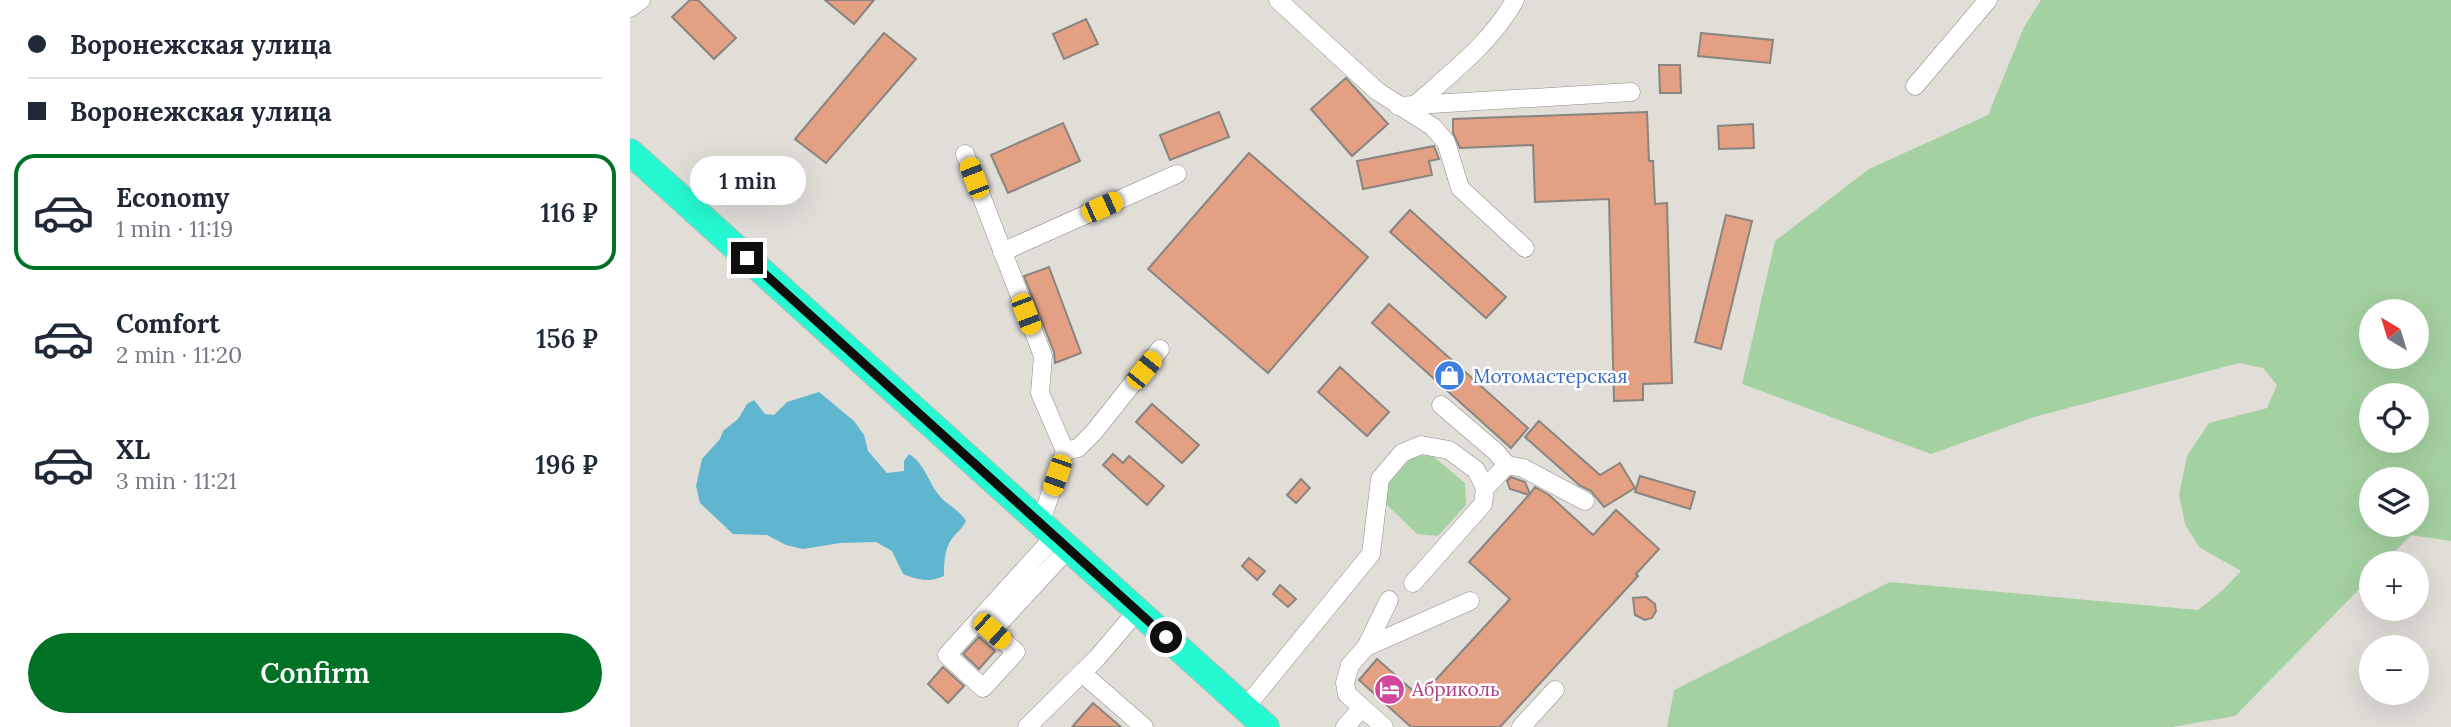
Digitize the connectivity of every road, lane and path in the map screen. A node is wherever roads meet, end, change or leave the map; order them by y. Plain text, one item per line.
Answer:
1 (641, 0) edge
2 (1278, 0) edge
3 (1515, 0) edge
4 (1988, 0) edge
5 (630, 9) edge
6 (1915, 86) dead end
7 (1631, 92) dead end
8 (1407, 106) junction
9 (630, 152) edge
10 (965, 154) dead end
11 (1177, 174) dead end
12 (1525, 248) dead end
13 (1002, 252) junction
14 (1160, 349) dead end
15 (1441, 405) dead end
16 (1065, 451) junction
17 (1507, 465) junction
18 (1485, 488) junction
19 (1585, 501) dead end
20 (1054, 537) junction
21 (1413, 583) dead end
22 (1389, 600) dead end
23 (1470, 601) dead end
24 (1137, 611) junction
25 (1367, 647) junction
26 (1082, 673) junction
27 (1555, 690) dead end
28 (1245, 708) junction
29 (1362, 708) junction
30 (1027, 727) edge
31 (1143, 727) edge
32 (1266, 727) edge
33 (1345, 727) edge
34 (1384, 727) edge
35 (1521, 727) edge

1 - 5 lane
2 - 8 lane
3 - 8 lane
4 - 6 lane
7 - 8 lane
8 - 12 lane
9 - 20 highway
10 - 13 lane
11 - 13 lane
13 - 16 lane
14 - 16 lane
15 - 17 lane
16 - 20 lane
17 - 18 lane
17 - 19 lane
18 - 21 lane
18 - 28 lane
20 - 20 lane
20 - 24 highway
22 - 25 lane
23 - 25 lane
24 - 26 lane
24 - 28 highway
25 - 29 lane
26 - 30 lane
26 - 31 lane
27 - 35 lane
28 - 32 highway
29 - 33 lane
29 - 34 lane

